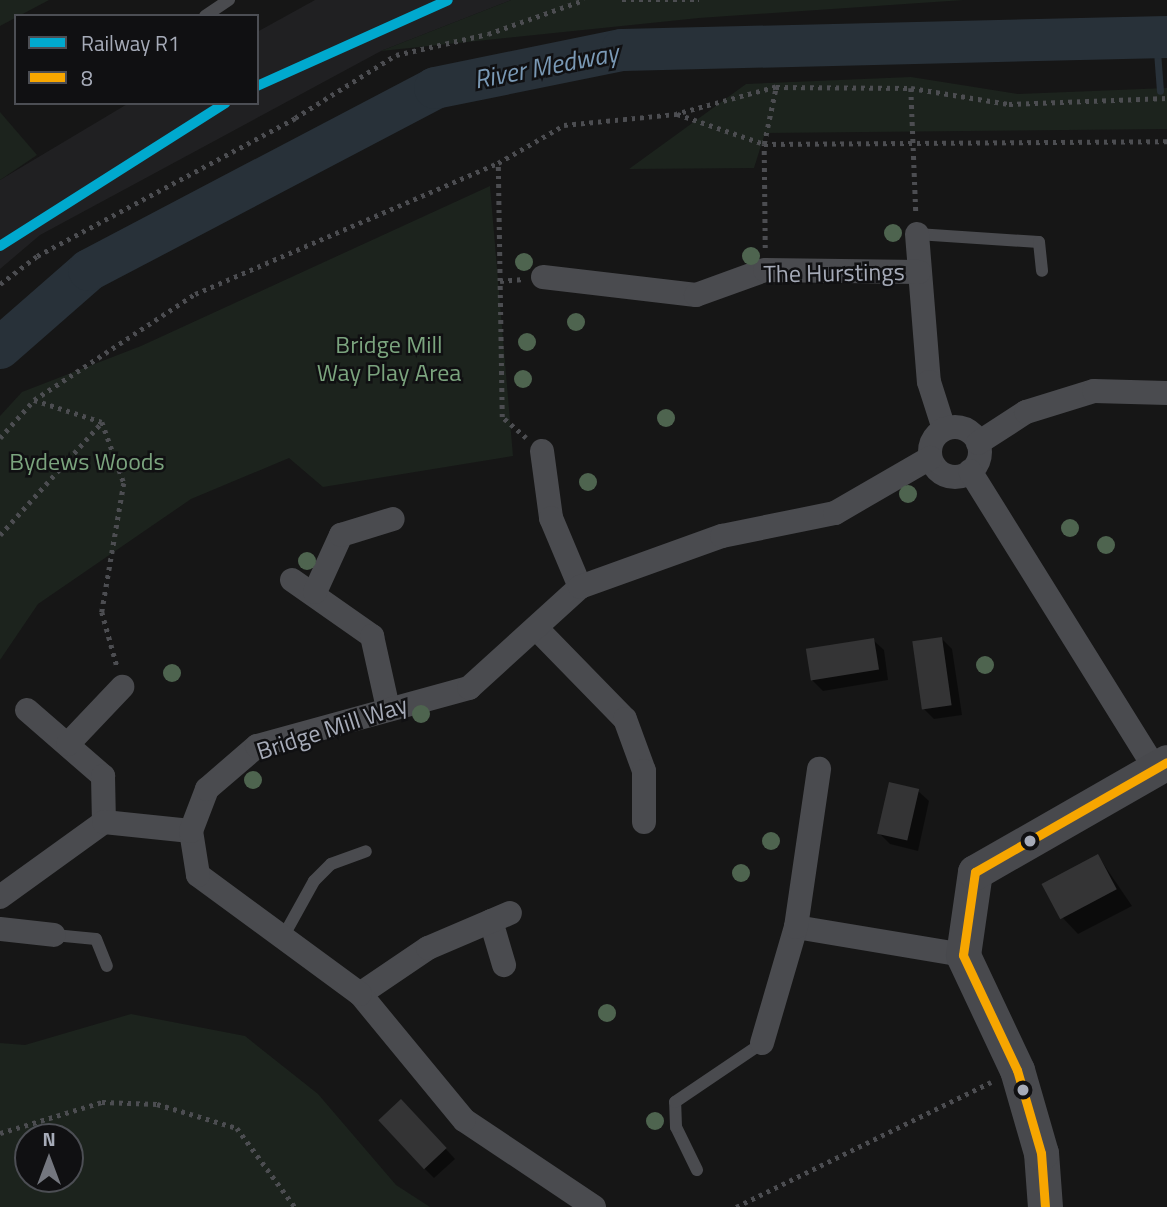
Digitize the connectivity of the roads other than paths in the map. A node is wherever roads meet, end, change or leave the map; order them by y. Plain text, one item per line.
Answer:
1 (229, 0) edge
2 (208, 14) edge
3 (918, 234) joint
4 (1042, 271) dead end
5 (919, 272) junction
6 (543, 277) dead end
7 (1167, 393) edge
8 (944, 429) junction
9 (978, 443) junction
10 (542, 451) road end
11 (930, 458) junction
12 (970, 471) junction
13 (393, 519) dead end
14 (292, 580) dead end
15 (580, 587) junction
16 (315, 592) junction
17 (538, 630) junction
18 (122, 687) road end
19 (388, 708) junction
20 (27, 710) dead end
21 (68, 744) junction
22 (1161, 765) edge
23 (819, 769) dead end
24 (104, 822) junction
25 (644, 822) dead end
26 (191, 831) junction
27 (366, 851) dead end
28 (0, 897) edge
29 (796, 927) junction
30 (0, 929) edge
31 (54, 935) joint
32 (283, 937) junction
33 (963, 956) junction
34 (504, 965) dead end
35 (107, 966) dead end
36 (360, 994) junction
37 (762, 1043) joint
38 (697, 1170) dead end
39 (594, 1207) edge
40 (1045, 1207) edge

1 - 2 lane
3 - 4 lane
3 - 5 street
5 - 6 street, The Hurstings
5 - 8 street
7 - 9 street
8 - 9 street
8 - 11 street
9 - 12 street
10 - 15 street
11 - 12 street
11 - 15 street, Bridge Mill Way
12 - 22 street
13 - 16 street
14 - 16 street
15 - 17 street, Bridge Mill Way
16 - 19 street
17 - 19 street, Bridge Mill Way
17 - 25 street
18 - 21 street
19 - 26 street, Bridge Mill Way
20 - 21 street
21 - 24 street
22 - 33 street
23 - 29 street
24 - 26 street
24 - 28 street
26 - 32 street, Bridge Mill Way
27 - 32 lane
29 - 33 street
29 - 37 street
30 - 31 street
31 - 35 lane
32 - 36 street, Bridge Mill Way
33 - 40 street
34 - 36 street
36 - 39 street, Bridge Mill Way
37 - 38 lane

